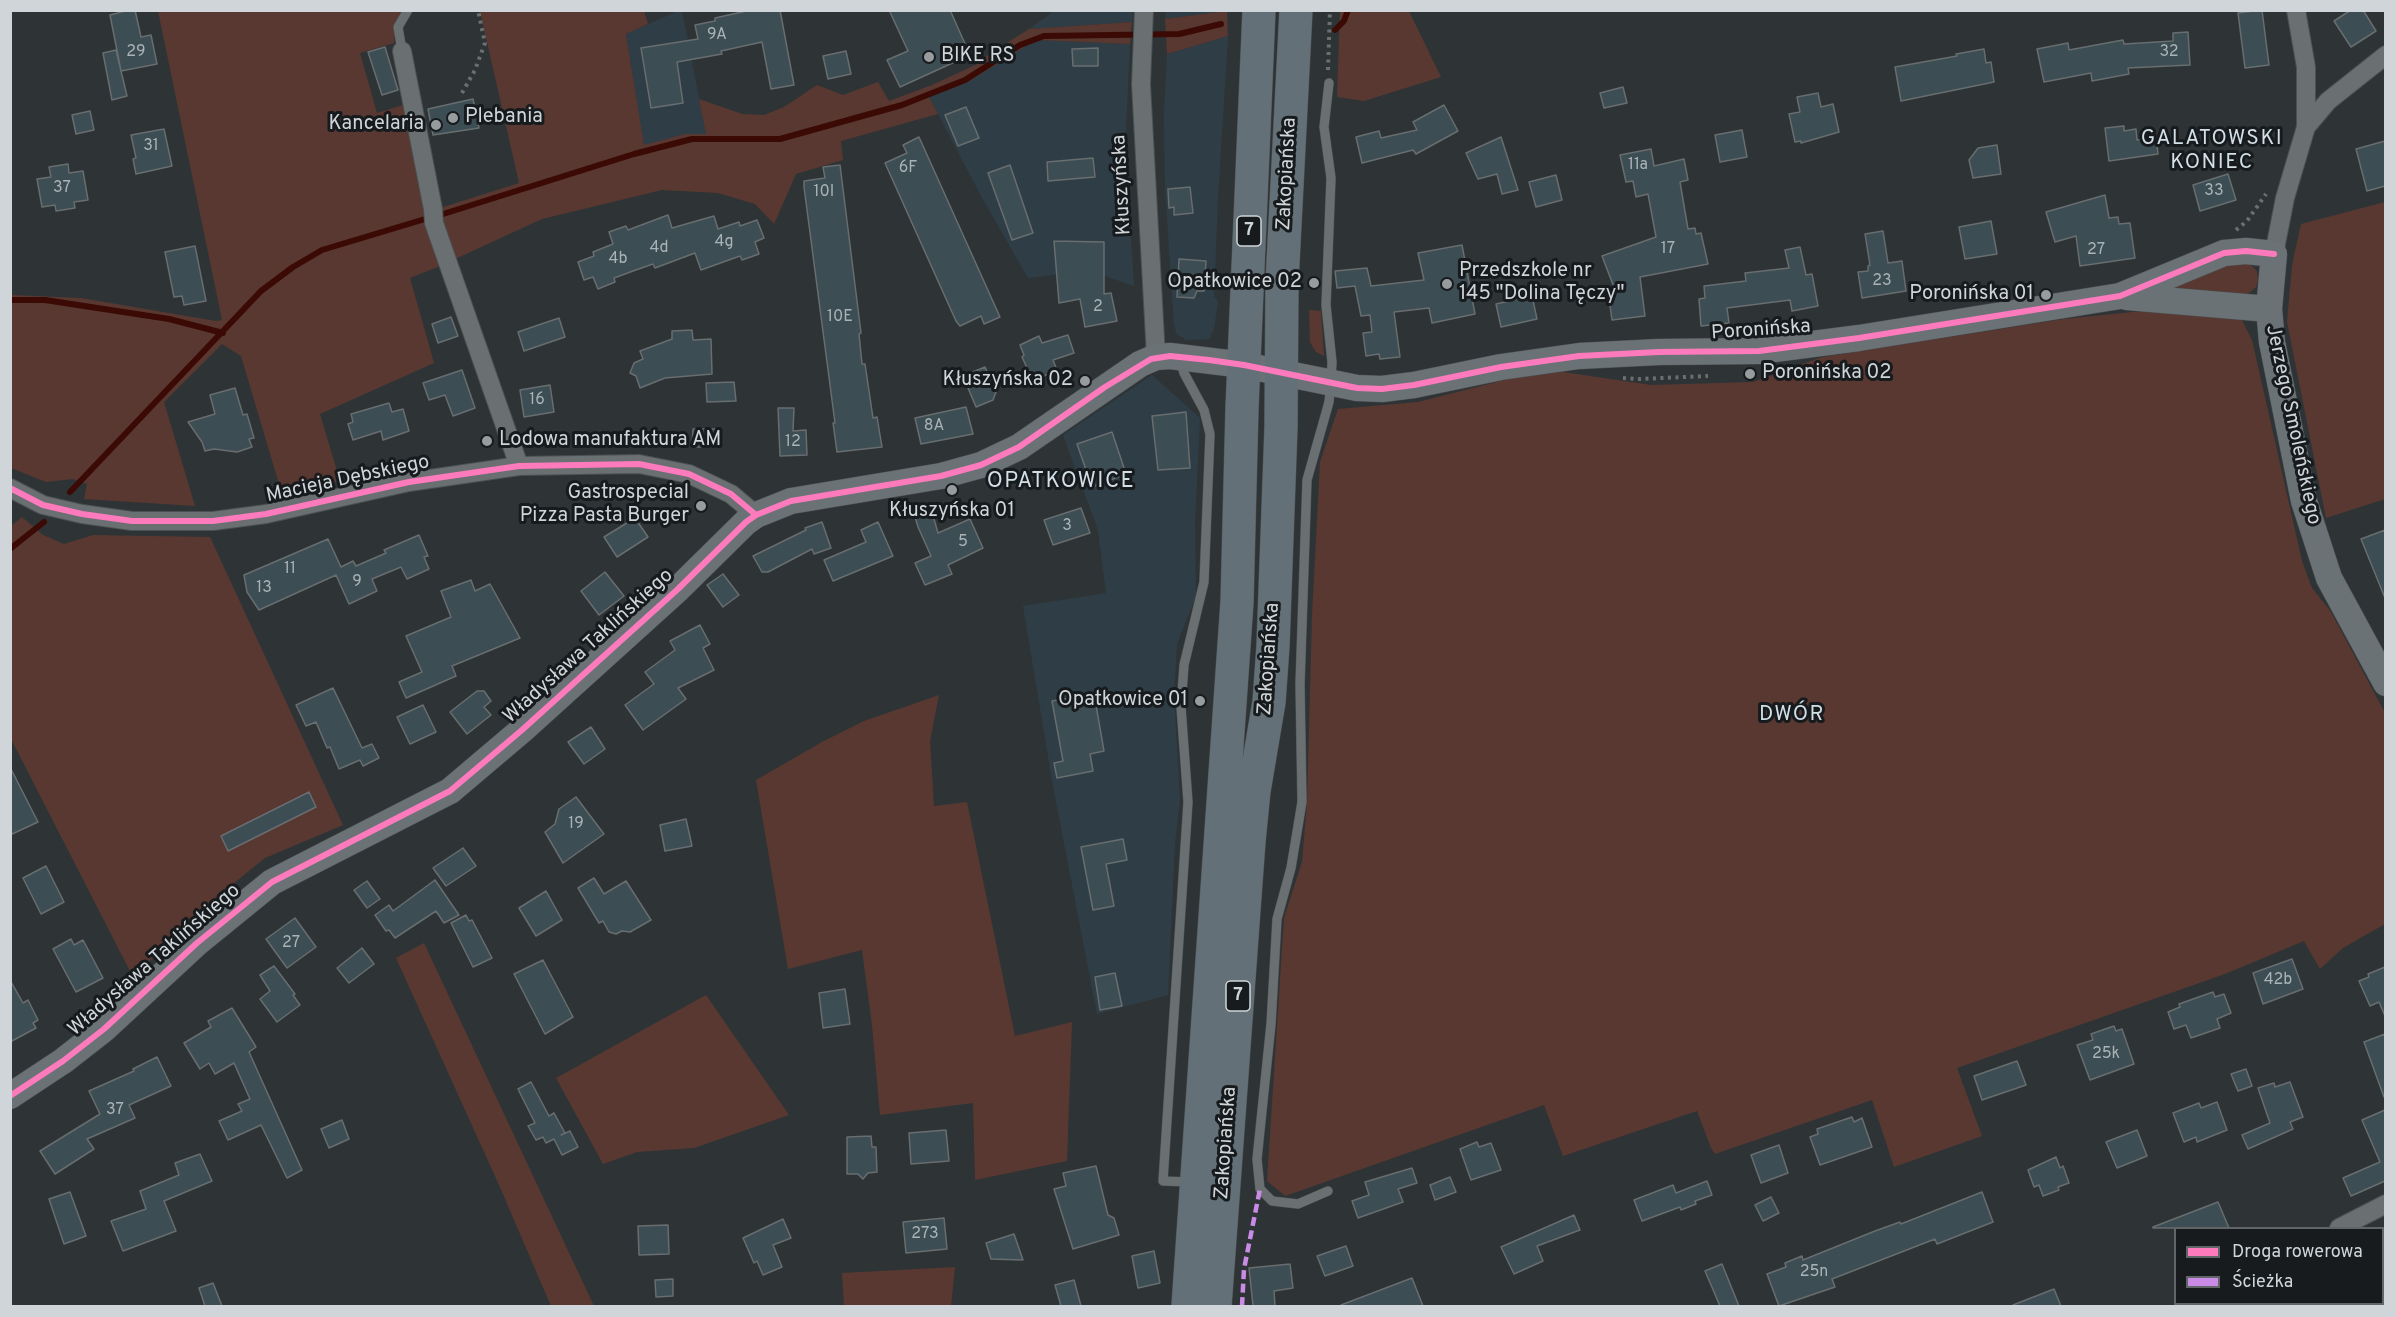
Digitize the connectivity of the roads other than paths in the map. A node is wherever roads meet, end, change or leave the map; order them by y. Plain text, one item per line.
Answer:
1 (408, 10) edge
2 (1259, 10) edge
3 (1296, 10) edge
4 (2296, 10) edge
5 (1144, 17) edge
6 (402, 51) joint
7 (2385, 55) edge
8 (1329, 83) road end
9 (2306, 126) junction
10 (2274, 254) junction
11 (2121, 296) junction
12 (2270, 309) junction
13 (1168, 357) junction
14 (1244, 365) junction
15 (1281, 374) junction
16 (1331, 382) junction
17 (519, 466) junction
18 (10, 488) edge
19 (756, 515) junction
20 (2385, 683) edge
21 (10, 1096) edge
22 (1197, 1183) junction
23 (1328, 1191) dead end
24 (2385, 1204) edge
25 (2341, 1227) edge
26 (1188, 1306) edge
27 (1215, 1306) edge

1 - 6 lane
2 - 14 highway, Zakopiańska / 7
3 - 15 highway, Zakopiańska / 7
4 - 9 street, Jerzego Smoleńskiego
5 - 13 street, Kłuszyńska
6 - 17 street
7 - 9 street
8 - 16 lane
9 - 10 street, Jerzego Smoleńskiego
10 - 11 street, Poronińska
10 - 12 street, Jerzego Smoleńskiego
11 - 12 street, Poronińska
11 - 16 street, Poronińska
12 - 20 street, Jerzego Smoleńskiego
13 - 14 street
13 - 19 street, Władysława Taklińskiego
13 - 22 lane
14 - 15 street, Poronińska
14 - 22 highway, Zakopiańska / 7
15 - 16 street, Poronińska
15 - 27 highway, Zakopiańska / 7
16 - 23 lane
17 - 18 street, Macieja Dębskiego
17 - 19 street, Macieja Dębskiego
19 - 21 street, Władysława Taklińskiego
22 - 26 highway, Zakopiańska / 7
24 - 25 street

